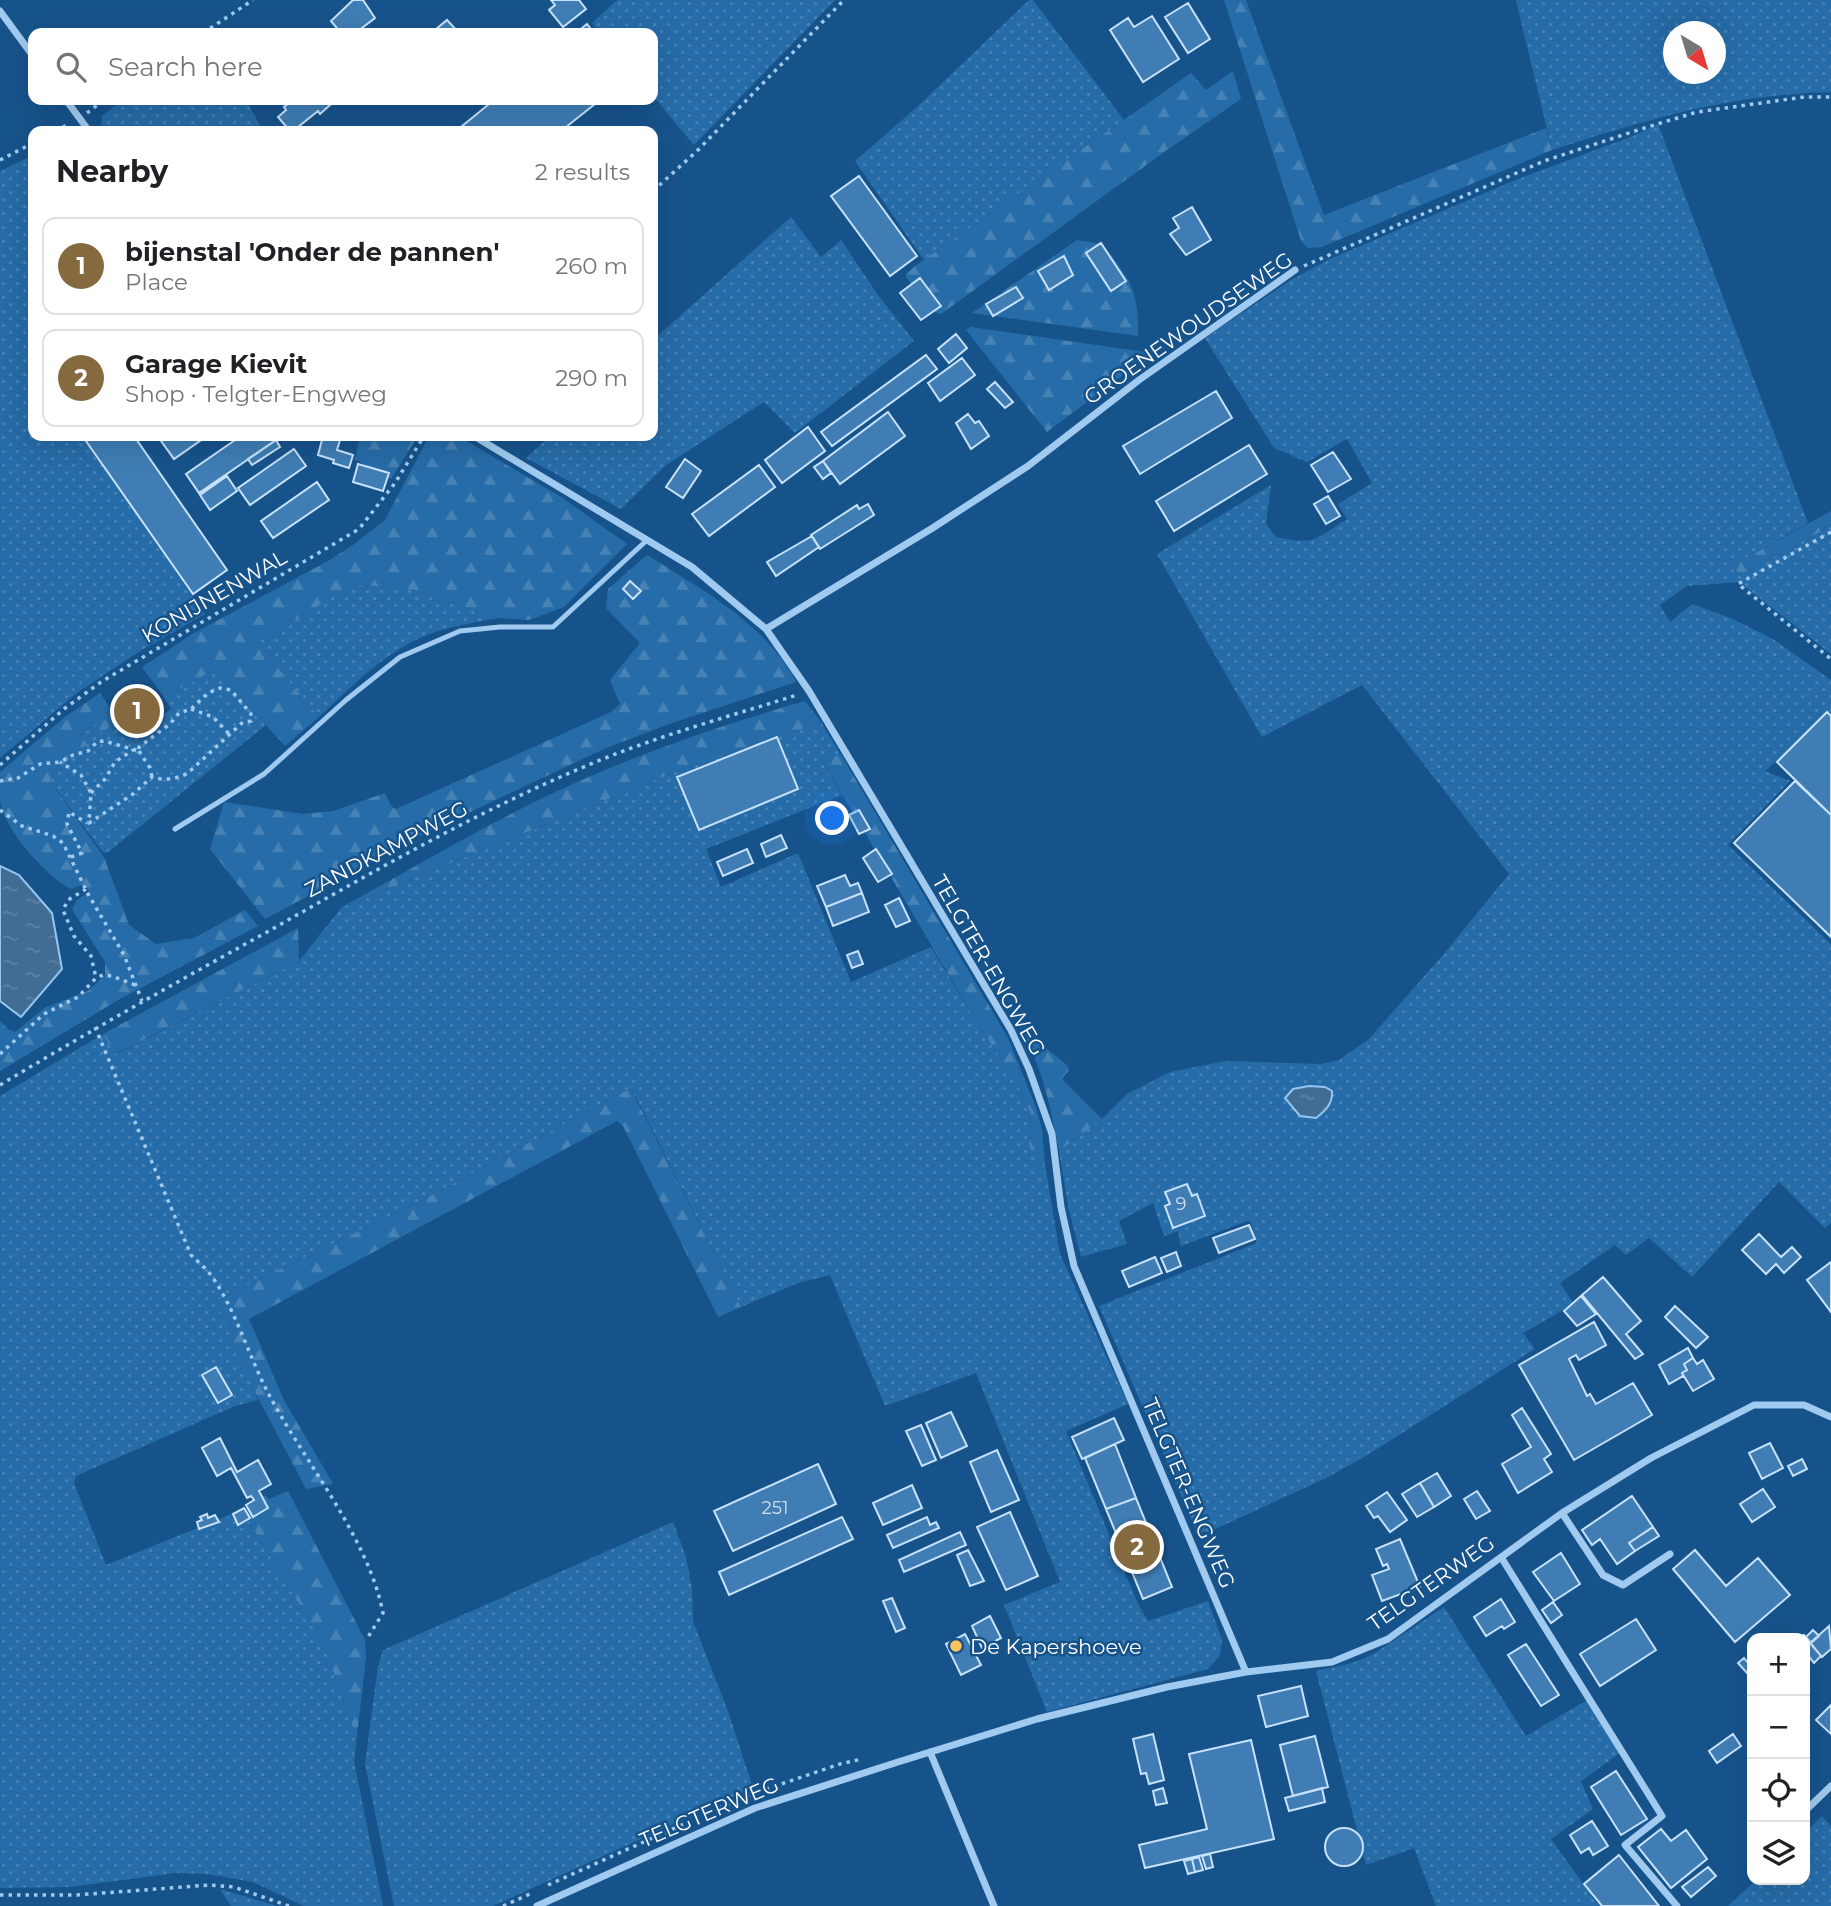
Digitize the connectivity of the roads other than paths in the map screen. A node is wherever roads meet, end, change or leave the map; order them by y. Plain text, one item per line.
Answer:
1 (0, 12) edge
2 (28, 49) edge
3 (70, 105) edge
4 (85, 126) edge
5 (1295, 270) road end
6 (482, 441) edge
7 (648, 540) junction
8 (766, 629) junction
9 (175, 829) dead end
10 (1831, 1418) edge
11 (1562, 1513) junction
12 (1670, 1554) dead end
13 (1501, 1557) junction
14 (1246, 1672) junction
15 (930, 1752) junction
16 (1831, 1786) edge
17 (1810, 1806) edge
18 (537, 1906) edge
19 (994, 1906) edge
20 (1677, 1906) edge

1 - 2 street
3 - 4 street
5 - 8 street, GROENEWOUDSEWEG
6 - 7 street, TELGTER-ENGWEG
7 - 8 street, TELGTER-ENGWEG
7 - 9 lane
8 - 14 street, TELGTER-ENGWEG
10 - 11 street, TELGTERWEG
11 - 12 street
11 - 13 street, TELGTERWEG
13 - 14 street, TELGTERWEG
13 - 20 street
14 - 15 street, TELGTERWEG
15 - 18 street, TELGTERWEG
15 - 19 street
16 - 17 street

